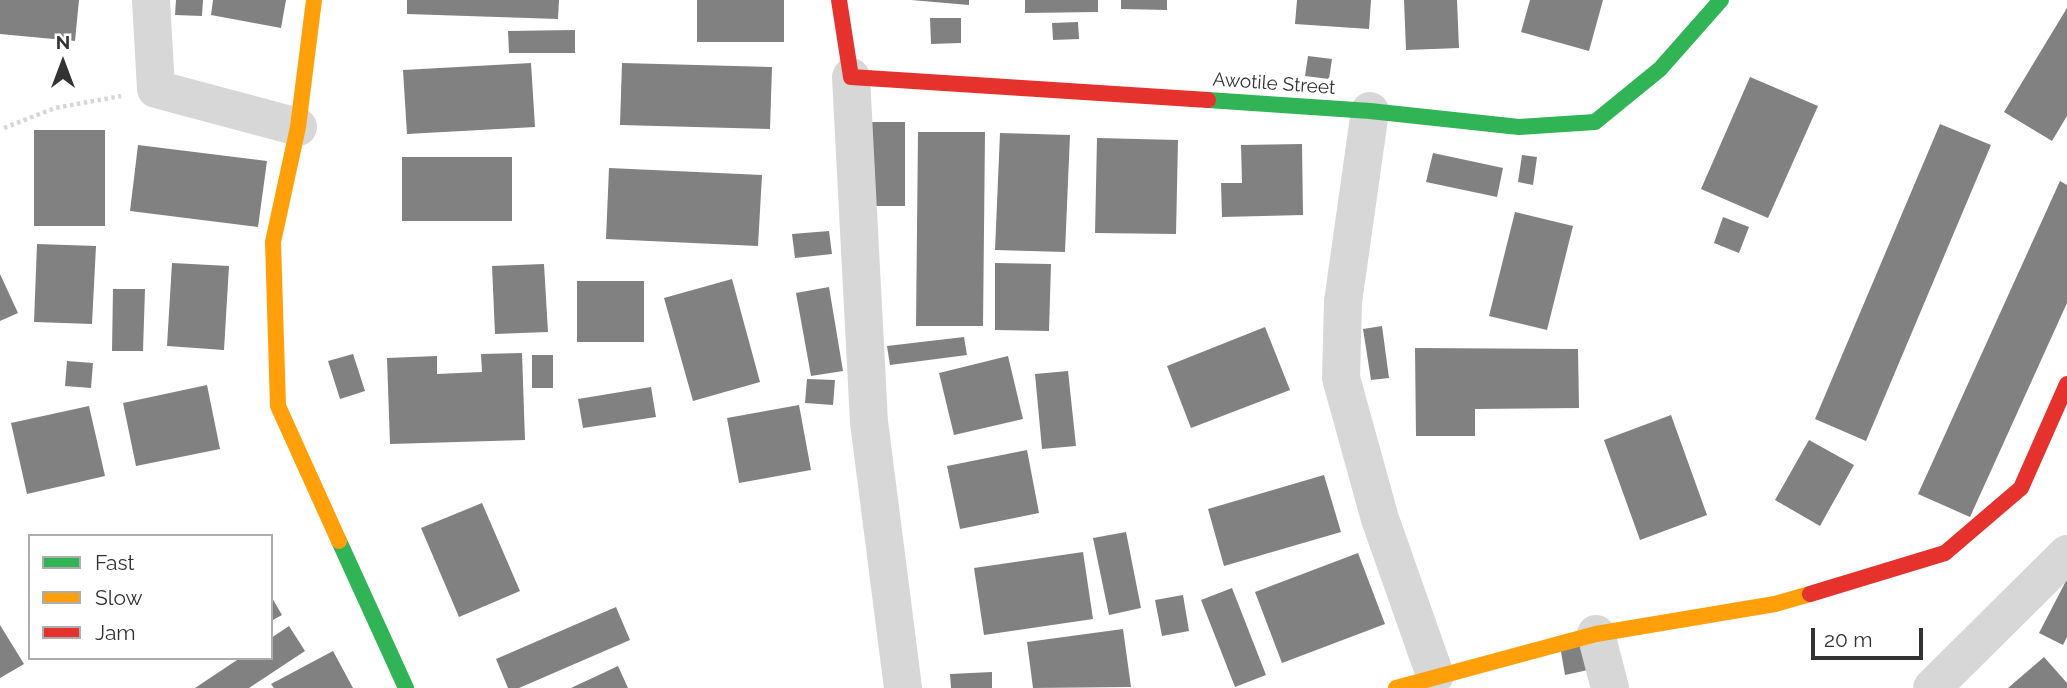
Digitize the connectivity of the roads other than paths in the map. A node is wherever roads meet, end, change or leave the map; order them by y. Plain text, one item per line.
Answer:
1 (151, 0) edge
2 (314, 0) edge
3 (839, 0) edge
4 (1721, 0) edge
5 (851, 77) junction
6 (1370, 111) junction
7 (298, 127) junction
8 (2067, 384) edge
9 (2067, 554) edge
10 (1595, 634) junction
11 (1434, 675) junction
12 (406, 688) edge
13 (903, 688) edge
14 (1396, 688) edge
15 (1610, 688) edge
16 (1932, 688) edge

1 - 7 street
2 - 7 street
3 - 5 street
4 - 6 street, Awotile Street
5 - 6 street, Awotile Street
5 - 13 street
6 - 11 street
7 - 12 street
8 - 10 street
9 - 16 street
10 - 11 street
10 - 15 street
11 - 14 street

